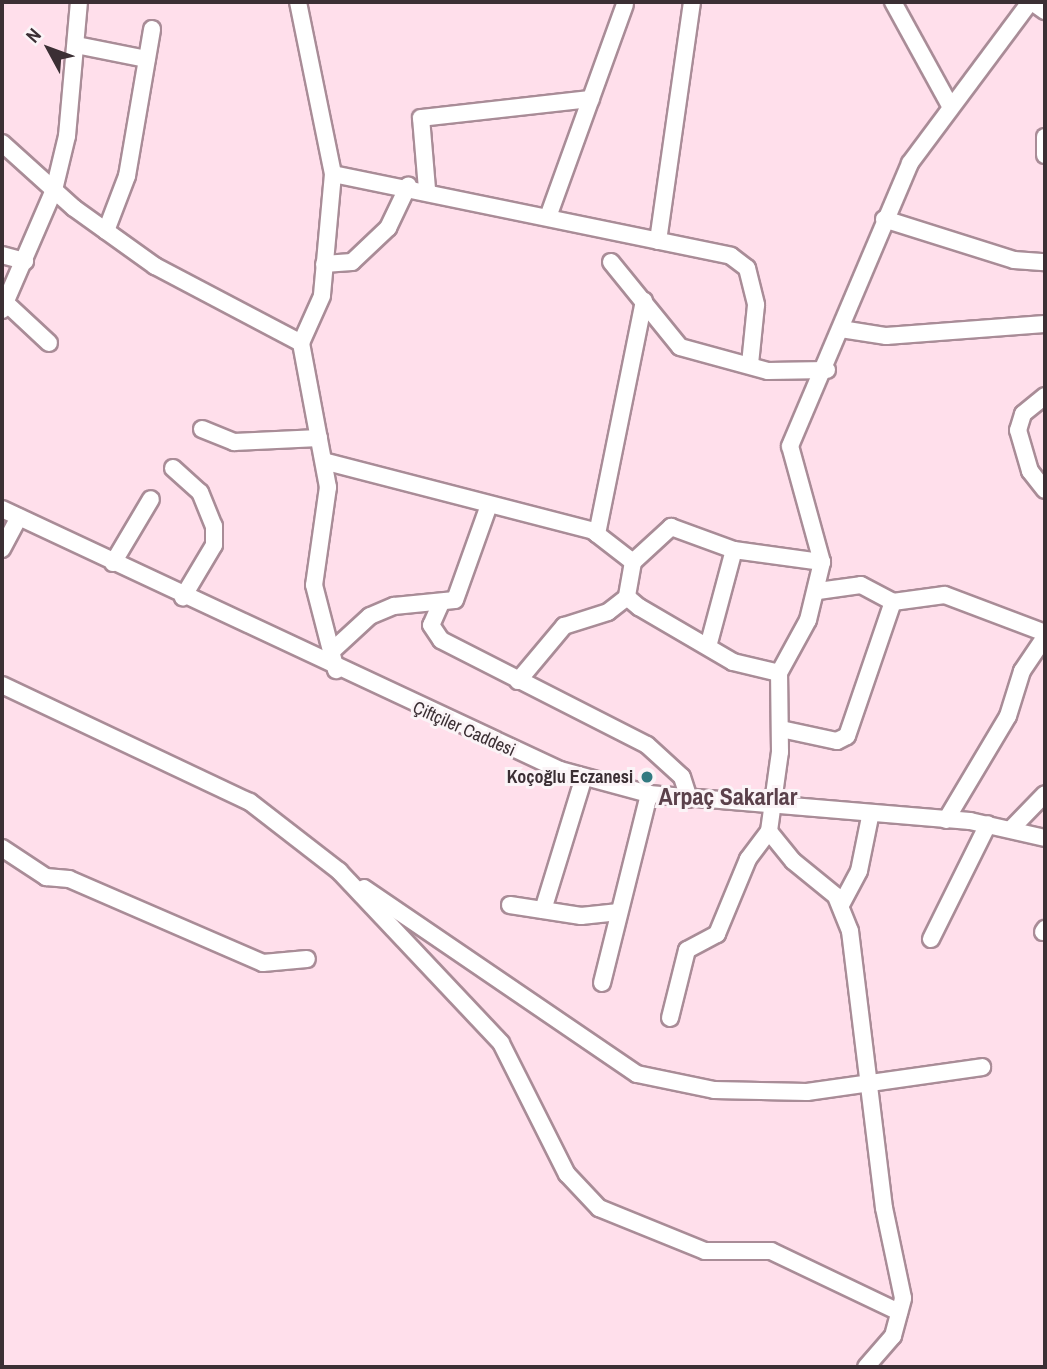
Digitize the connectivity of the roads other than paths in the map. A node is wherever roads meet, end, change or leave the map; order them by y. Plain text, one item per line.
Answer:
1 (79, 2) edge
2 (298, 2) edge
3 (692, 2) edge
4 (893, 2) edge
5 (1031, 2) edge
6 (625, 4) dead end
7 (1045, 11) edge
8 (152, 29) dead end
9 (76, 45) junction
10 (147, 59) junction
11 (591, 99) junction
12 (949, 104) junction
13 (1045, 137) edge
14 (2, 143) edge
15 (1045, 155) edge
16 (333, 174) junction
17 (408, 186) junction
18 (427, 189) junction
19 (54, 190) junction
20 (548, 216) junction
21 (884, 219) junction
22 (106, 231) junction
23 (657, 241) junction
24 (2, 255) edge
25 (25, 261) junction
26 (611, 262) dead end
27 (1045, 262) edge
28 (324, 264) junction
29 (644, 302) junction
30 (4, 306) edge
31 (1045, 324) edge
32 (841, 328) junction
33 (49, 343) dead end
34 (301, 343) junction
35 (750, 365) junction
36 (827, 370) junction
37 (1045, 396) edge
38 (202, 429) dead end
39 (318, 438) junction
40 (327, 462) junction
41 (173, 468) dead end
42 (1045, 490) edge
43 (151, 499) dead end
44 (489, 505) junction
45 (2, 509) edge
46 (19, 517) junction
47 (597, 534) junction
48 (2, 549) edge
49 (734, 550) junction
50 (633, 562) junction
51 (822, 562) junction
52 (113, 563) junction
53 (818, 591) junction
54 (183, 597) junction
55 (628, 597) junction
56 (893, 602) junction
57 (441, 603) junction
58 (1045, 635) edge
59 (709, 643) junction
60 (333, 650) junction
61 (336, 670) junction
62 (779, 673) junction
63 (518, 681) junction
64 (2, 685) edge
65 (781, 729) junction
66 (584, 777) junction
67 (649, 794) junction
68 (1045, 794) edge
69 (689, 799) junction
70 (773, 806) junction
71 (870, 817) junction
72 (946, 820) junction
73 (988, 824) junction
74 (1012, 828) junction
75 (769, 831) junction
76 (1045, 838) edge
77 (2, 848) edge
78 (339, 871) junction
79 (842, 903) junction
80 (510, 905) dead end
81 (543, 910) junction
82 (620, 912) junction
83 (930, 939) dead end
84 (307, 959) dead end
85 (602, 983) dead end
86 (670, 1018) dead end
87 (982, 1068) dead end
88 (870, 1088) junction
89 (900, 1311) junction
90 (866, 1367) edge

1 - 9 street
2 - 16 street
3 - 23 street
4 - 12 street
5 - 7 street
5 - 12 street
6 - 11 street
8 - 10 street
9 - 10 street
9 - 19 street
10 - 22 street
11 - 18 street
11 - 20 street
12 - 21 street
13 - 15 street
14 - 19 street
16 - 17 street
16 - 28 street
17 - 18 street
17 - 28 street
18 - 20 street
19 - 22 street
19 - 25 street
20 - 23 street
21 - 27 street
21 - 32 street
22 - 34 street
23 - 35 street
24 - 25 street
25 - 30 street
26 - 29 street
28 - 34 street
29 - 35 street
29 - 47 street
30 - 33 street
31 - 32 street
32 - 36 street
34 - 39 street
35 - 36 street
36 - 51 street
37 - 42 street
38 - 39 street
39 - 40 street
40 - 44 street
40 - 60 street
41 - 54 street
43 - 52 street
44 - 47 street
44 - 57 street
45 - 46 street, Çiftçiler Caddesi
46 - 48 street
46 - 52 street, Çiftçiler Caddesi
47 - 50 street
49 - 50 street
49 - 51 street
49 - 59 street
50 - 55 street
51 - 53 street
52 - 54 street, Çiftçiler Caddesi
53 - 56 street
53 - 62 street
54 - 61 street, Çiftçiler Caddesi
55 - 59 street
55 - 63 street
56 - 58 street
56 - 65 street
57 - 60 street
57 - 63 street
58 - 72 street
59 - 62 street
60 - 61 street
61 - 66 street, Çiftçiler Caddesi
62 - 65 street
63 - 69 street
64 - 78 street
65 - 70 street
66 - 67 street, Çiftçiler Caddesi
66 - 81 street
67 - 69 street, Çiftçiler Caddesi
67 - 82 street
68 - 74 street
69 - 70 street, Çiftçiler Caddesi
70 - 71 street, Çiftçiler Caddesi
70 - 75 street
71 - 72 street, Çiftçiler Caddesi
71 - 79 street
72 - 73 street, Çiftçiler Caddesi
73 - 74 street, Çiftçiler Caddesi
73 - 83 street
74 - 76 street, Çiftçiler Caddesi
75 - 79 street
75 - 86 street
77 - 84 street
78 - 88 street
78 - 89 street
79 - 88 street
80 - 81 street
81 - 82 street
82 - 85 street
87 - 88 street
88 - 89 street
89 - 90 street

